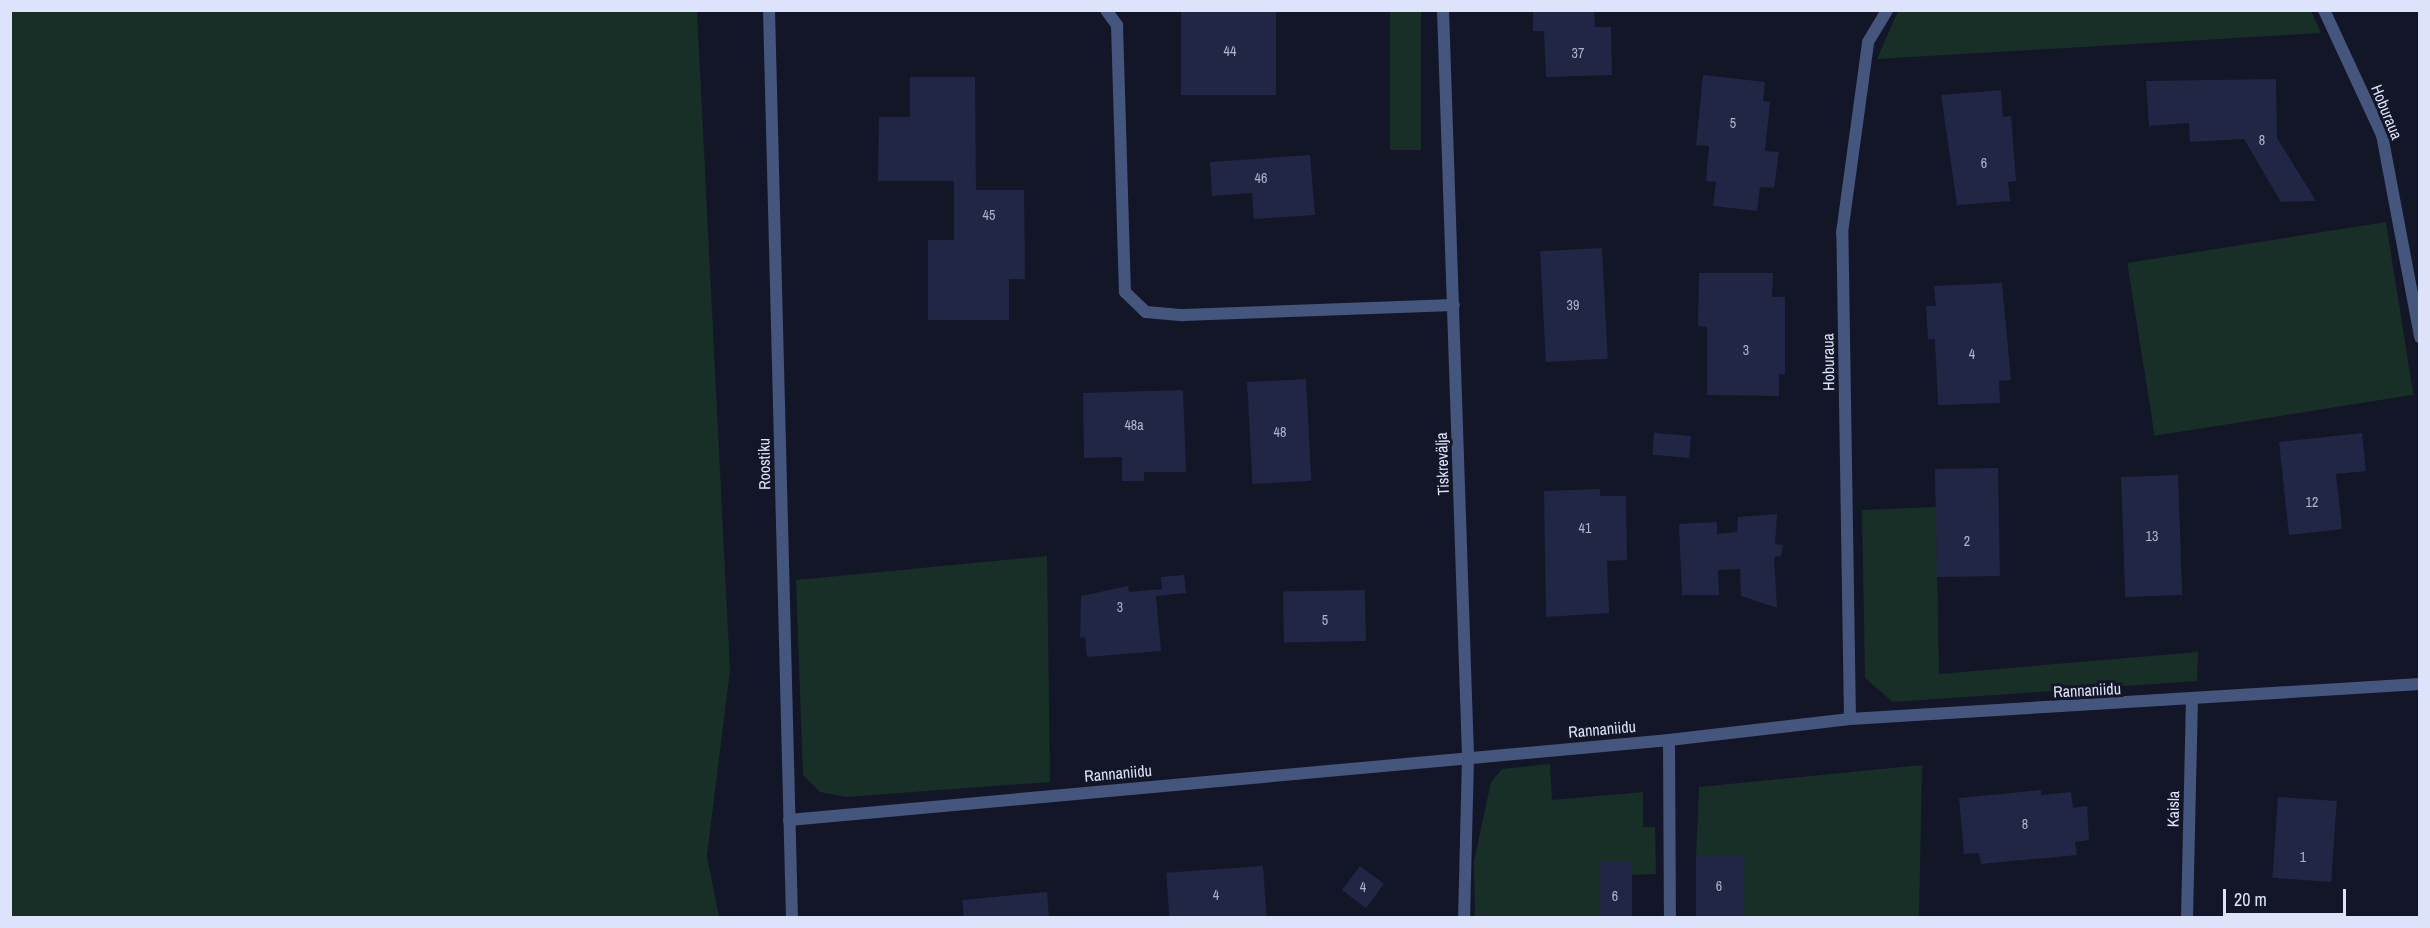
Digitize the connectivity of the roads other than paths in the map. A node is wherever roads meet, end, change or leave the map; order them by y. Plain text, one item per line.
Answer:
1 (769, 10) edge
2 (1106, 10) edge
3 (1443, 10) edge
4 (1887, 10) edge
5 (2324, 10) edge
6 (1454, 305) junction
7 (2420, 337) edge
8 (2420, 684) edge
9 (2192, 701) junction
10 (1850, 719) junction
11 (1669, 740) junction
12 (1468, 757) junction
13 (789, 820) junction
14 (792, 918) edge
15 (1464, 918) edge
16 (1670, 918) edge
17 (2187, 918) edge

1 - 13 street, Roostiku
2 - 6 street
3 - 6 street, Tiskrevälja
4 - 10 street, Hoburaua
5 - 7 street, Hoburaua
6 - 12 street, Tiskrevälja
8 - 9 street, Rannaniidu
9 - 10 street, Rannaniidu
9 - 17 street, Kaisla
10 - 11 street, Rannaniidu
11 - 12 street, Rannaniidu
11 - 16 street
12 - 13 street, Rannaniidu
12 - 15 street, Tiskrevälja
13 - 14 street, Roostiku

